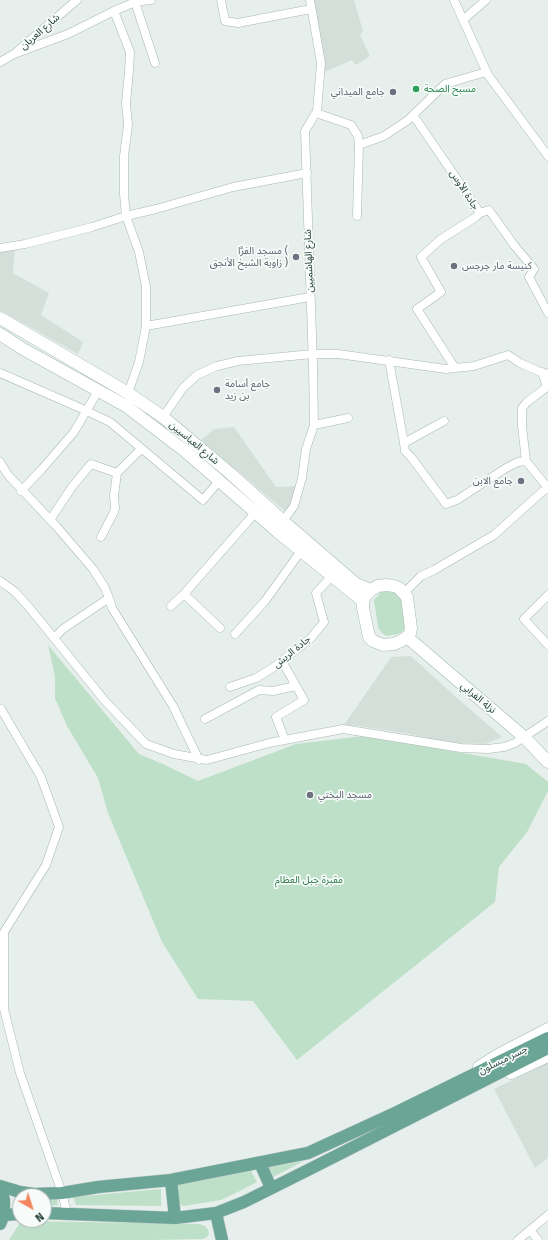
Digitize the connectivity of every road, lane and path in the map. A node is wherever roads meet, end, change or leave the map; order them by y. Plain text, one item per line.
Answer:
1 (77, 0) edge
2 (151, 0) edge
3 (221, 0) edge
4 (310, 0) edge
5 (454, 0) edge
6 (486, 0) edge
7 (136, 1) edge
8 (311, 9) junction
9 (114, 11) junction
10 (463, 20) junction
11 (14, 54) junction
12 (0, 62) edge
13 (155, 63) dead end
14 (486, 72) junction
15 (316, 113) junction
16 (413, 115) junction
17 (359, 145) junction
18 (548, 156) edge
19 (307, 173) junction
20 (480, 213) junction
21 (126, 216) junction
22 (357, 216) dead end
23 (0, 248) edge
24 (310, 297) junction
25 (548, 313) edge
26 (0, 318) edge
27 (146, 326) junction
28 (0, 334) edge
29 (313, 354) junction
30 (389, 360) junction
31 (455, 368) junction
32 (545, 372) edge
33 (0, 373) edge
34 (98, 390) junction
35 (128, 393) junction
36 (86, 411) junction
37 (163, 417) junction
38 (348, 418) dead end
39 (444, 421) dead end
40 (314, 425) junction
41 (404, 443) junction
42 (141, 449) junction
43 (526, 461) junction
44 (0, 462) edge
45 (117, 473) junction
46 (219, 481) junction
47 (548, 488) edge
48 (22, 491) junction
49 (255, 513) junction
50 (50, 520) junction
51 (283, 521) junction
52 (101, 537) dead end
53 (301, 551) junction
54 (332, 576) junction
55 (0, 581) edge
56 (371, 590) junction
57 (404, 592) junction
58 (184, 594) junction
59 (548, 595) edge
60 (109, 598) junction
61 (363, 601) junction
62 (171, 606) dead end
63 (220, 628) dead end
64 (235, 634) dead end
65 (54, 638) junction
66 (407, 638) junction
67 (548, 645) edge
68 (282, 660) junction
69 (296, 686) junction
70 (230, 687) dead end
71 (1, 709) dead end
72 (206, 719) dead end
73 (548, 721) edge
74 (524, 737) junction
75 (285, 740) junction
76 (199, 760) junction
77 (548, 762) edge
78 (548, 1029) edge
79 (548, 1038) edge
80 (548, 1048) edge
81 (548, 1056) edge
82 (461, 1086) junction
83 (371, 1124) junction
84 (377, 1135) junction
85 (308, 1153) junction
86 (260, 1163) junction
87 (314, 1167) junction
88 (171, 1180) junction
89 (0, 1186) edge
90 (271, 1188) junction
91 (62, 1193) junction
92 (52, 1213) edge
93 (67, 1213) junction
94 (216, 1214) junction
95 (548, 1215) edge
96 (12, 1216) edge
97 (175, 1218) junction
98 (2, 1219) edge
99 (530, 1230) junction
100 (222, 1240) edge
101 (518, 1240) edge
102 (538, 1240) edge

1 - 11 street, شارع العريان
2 - 7 street
3 - 8 street
4 - 8 street, شارع الهاشميين
5 - 10 street
6 - 10 street
7 - 9 street
7 - 13 street
8 - 15 street, شارع الهاشميين
9 - 11 street
9 - 21 street
10 - 14 street
11 - 12 street, شارع العريان
14 - 16 street
14 - 18 street
15 - 17 street
15 - 19 street, شارع الهاشميين
16 - 17 street
16 - 20 street, جادة الأوس
17 - 22 street
19 - 21 street
19 - 24 street, شارع الهاشميين
20 - 25 street, جادة الأوس
20 - 31 street
21 - 23 street
21 - 27 street
24 - 27 street
24 - 29 street, شارع الهاشميين
26 - 35 main road, شارع العباسيين
27 - 35 street
28 - 34 main road, شارع العباسيين
29 - 30 street
29 - 37 street
29 - 40 street, شارع الهاشميين
30 - 31 street
30 - 41 street
31 - 32 street
32 - 43 street
33 - 36 street
34 - 36 street
34 - 46 main road, شارع العباسيين
35 - 37 main road, شارع العباسيين
36 - 42 street
36 - 48 street
37 - 51 main road, شارع العباسيين
38 - 40 street
39 - 41 street
40 - 51 street, شارع الهاشميين
41 - 43 street
42 - 45 street
42 - 46 street
43 - 47 street
44 - 48 street
45 - 50 street
45 - 52 street
46 - 49 main road, شارع العباسيين
47 - 57 street
48 - 50 street
49 - 53 main road, شارع العباسيين
49 - 58 street
50 - 60 street
51 - 56 main road, شارع العباسيين
53 - 54 main road, شارع العباسيين
53 - 64 street
54 - 61 main road, شارع العباسيين
54 - 68 street, جادة الريش
55 - 65 street
56 - 57 main road
56 - 61 main road
57 - 66 main road
58 - 62 street
58 - 63 street
59 - 67 street
60 - 65 street
60 - 76 street
61 - 66 main road
65 - 76 street
66 - 74 main road, نزلة الفرابي
68 - 69 street
68 - 70 street, جادة الريش
69 - 72 street
69 - 75 street
71 - 91 street
73 - 74 street
74 - 75 street
74 - 77 main road, نزلة الفرابي
75 - 76 street
78 - 82 main road
79 - 82 main road, جسر ميسلون
80 - 82 main road, جسر ميسلون
81 - 82 main road
82 - 83 main road
82 - 84 main road
83 - 84 main road
83 - 85 main road
84 - 87 main road
85 - 86 main road
85 - 87 main road
86 - 88 main road
86 - 90 main road
87 - 90 main road
88 - 91 main road
88 - 97 main road
89 - 91 main road
89 - 98 main road
90 - 94 main road
91 - 93 street
92 - 93 main road
93 - 97 main road
94 - 97 main road
94 - 100 main road
95 - 99 street
96 - 98 main road
99 - 101 street
99 - 102 street

